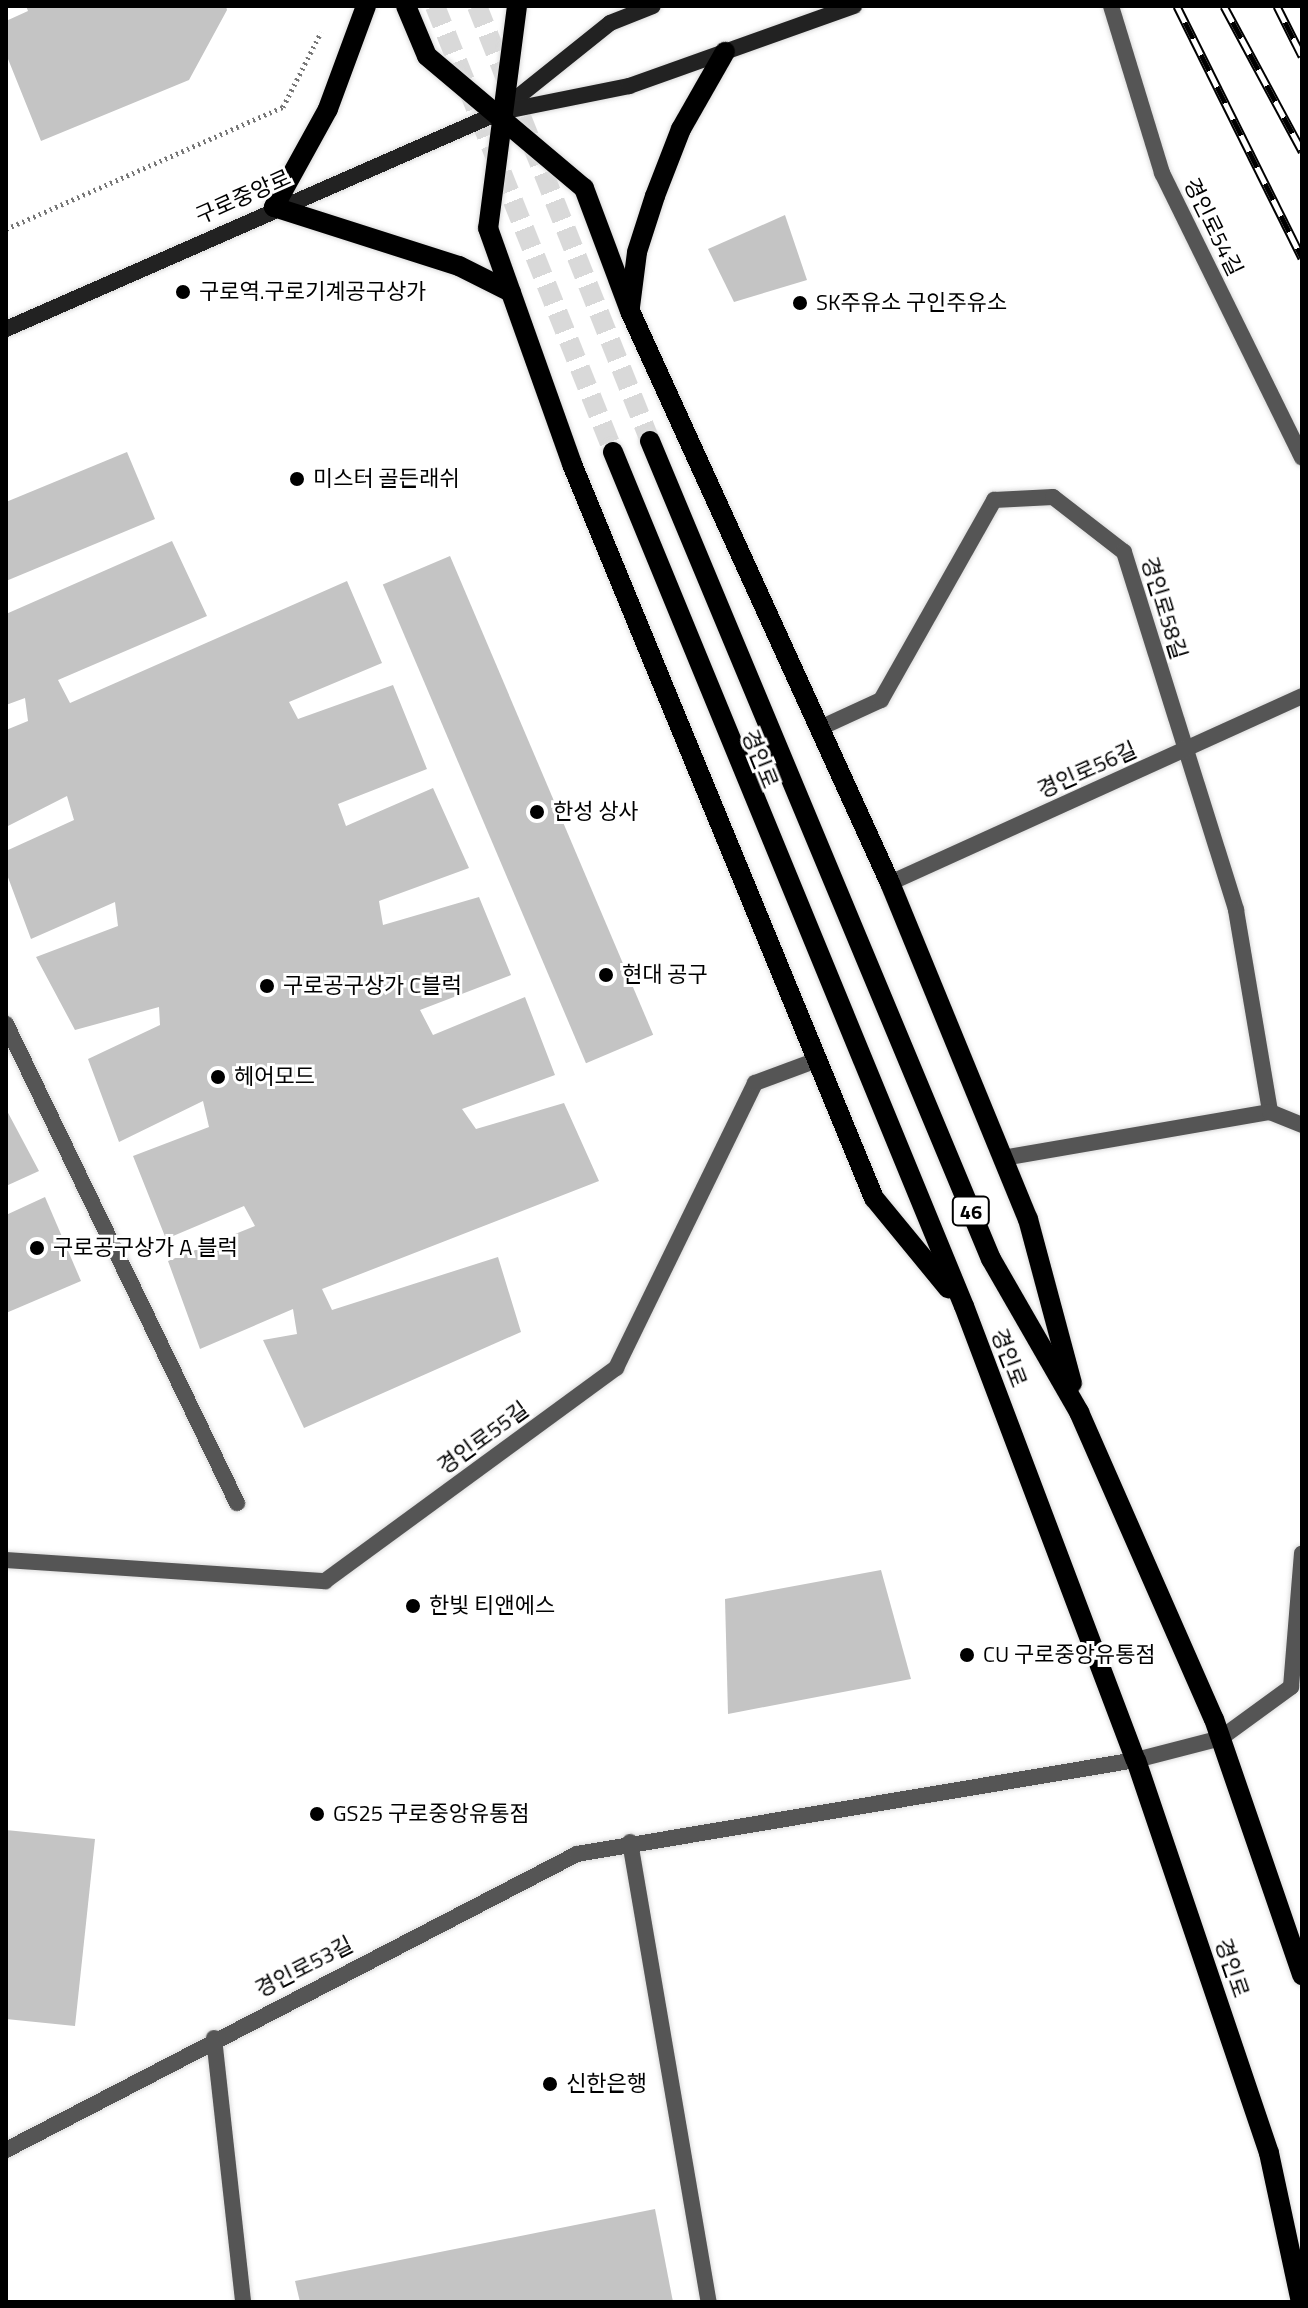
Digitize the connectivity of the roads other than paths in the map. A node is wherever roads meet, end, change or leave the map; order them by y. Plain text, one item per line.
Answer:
1 (366, 6) edge
2 (406, 6) edge
3 (517, 6) edge
4 (653, 6) edge
5 (854, 6) edge
6 (1111, 6) edge
7 (725, 52) junction
8 (500, 112) junction
9 (274, 207) junction
10 (511, 292) junction
11 (630, 311) junction
12 (6, 329) edge
13 (650, 441) tunnel mouth
14 (613, 452) tunnel mouth
15 (1302, 457) edge
16 (1302, 696) edge
17 (818, 729) junction
18 (1186, 749) junction
19 (890, 883) junction
20 (6, 1024) edge
21 (817, 1060) junction
22 (1270, 1112) junction
23 (1302, 1125) edge
24 (1003, 1158) junction
25 (964, 1306) junction
26 (1079, 1412) junction
27 (237, 1503) dead end
28 (1302, 1553) edge
29 (6, 1560) edge
30 (1221, 1738) junction
31 (1136, 1760) junction
32 (630, 1842) junction
33 (1302, 1975) edge
34 (214, 2038) junction
35 (6, 2150) edge
36 (243, 2302) edge
37 (709, 2302) edge
38 (1301, 2302) edge

1 - 9 main road
2 - 8 main road
3 - 8 main road
4 - 8 main road, 구로중앙로
5 - 7 main road, 구로중앙로
6 - 15 street, 경인로54길
7 - 8 main road, 구로중앙로
7 - 11 main road
8 - 9 main road, 구로중앙로
8 - 10 main road
8 - 11 main road
9 - 10 main road
9 - 12 main road, 구로중앙로
10 - 21 main road
11 - 17 main road
13 - 26 main road, 경인로 / 46
14 - 25 main road, 경인로 / 46
16 - 18 street, 경인로56길
17 - 18 street, 경인로58길
17 - 19 main road
18 - 19 street, 경인로56길
18 - 22 street, 경인로58길
19 - 24 main road
20 - 27 street
21 - 25 main road
21 - 29 street, 경인로55길
22 - 23 street
22 - 24 street
24 - 26 main road
25 - 31 main road, 경인로 / 46
26 - 30 main road, 경인로 / 46
28 - 30 street
30 - 31 street, 경인로53길
30 - 33 main road, 경인로 / 46
31 - 32 street, 경인로53길
31 - 38 main road, 경인로 / 46
32 - 34 street, 경인로53길
32 - 37 street
34 - 35 street, 경인로53길
34 - 36 street

